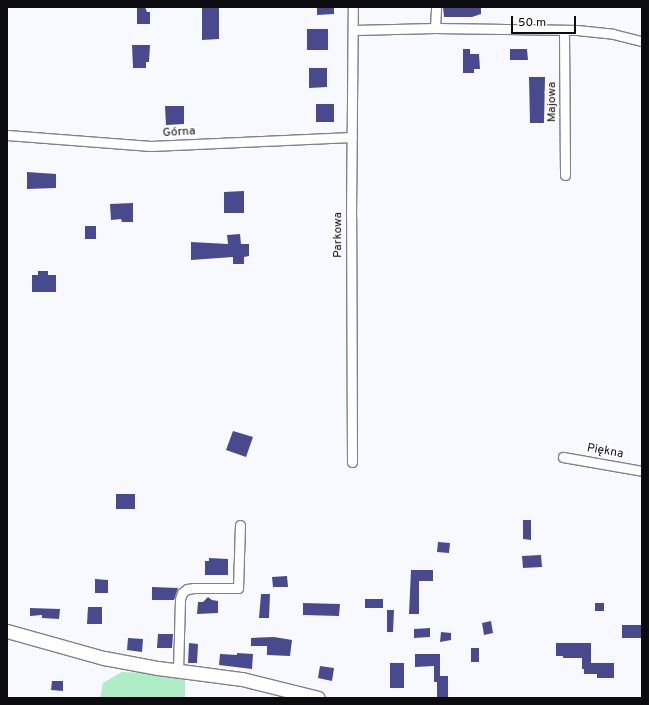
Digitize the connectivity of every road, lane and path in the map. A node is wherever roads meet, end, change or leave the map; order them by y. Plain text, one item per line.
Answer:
1 (353, 7) edge
2 (436, 7) edge
3 (435, 28) junction
4 (354, 30) junction
5 (564, 30) junction
6 (642, 40) edge
7 (7, 135) edge
8 (352, 136) junction
9 (565, 175) dead end
10 (563, 457) dead end
11 (352, 462) dead end
12 (642, 471) edge
13 (240, 524) dead end
14 (7, 632) edge
15 (178, 671) junction
16 (318, 698) edge

1 - 4 street, Parkowa
2 - 3 street
3 - 4 street
3 - 5 street
4 - 8 street, Parkowa
5 - 6 street
5 - 9 street, Majowa
7 - 8 street, Górna
8 - 11 street, Parkowa
10 - 12 street, Piękna
13 - 15 street
14 - 15 street
15 - 16 street

